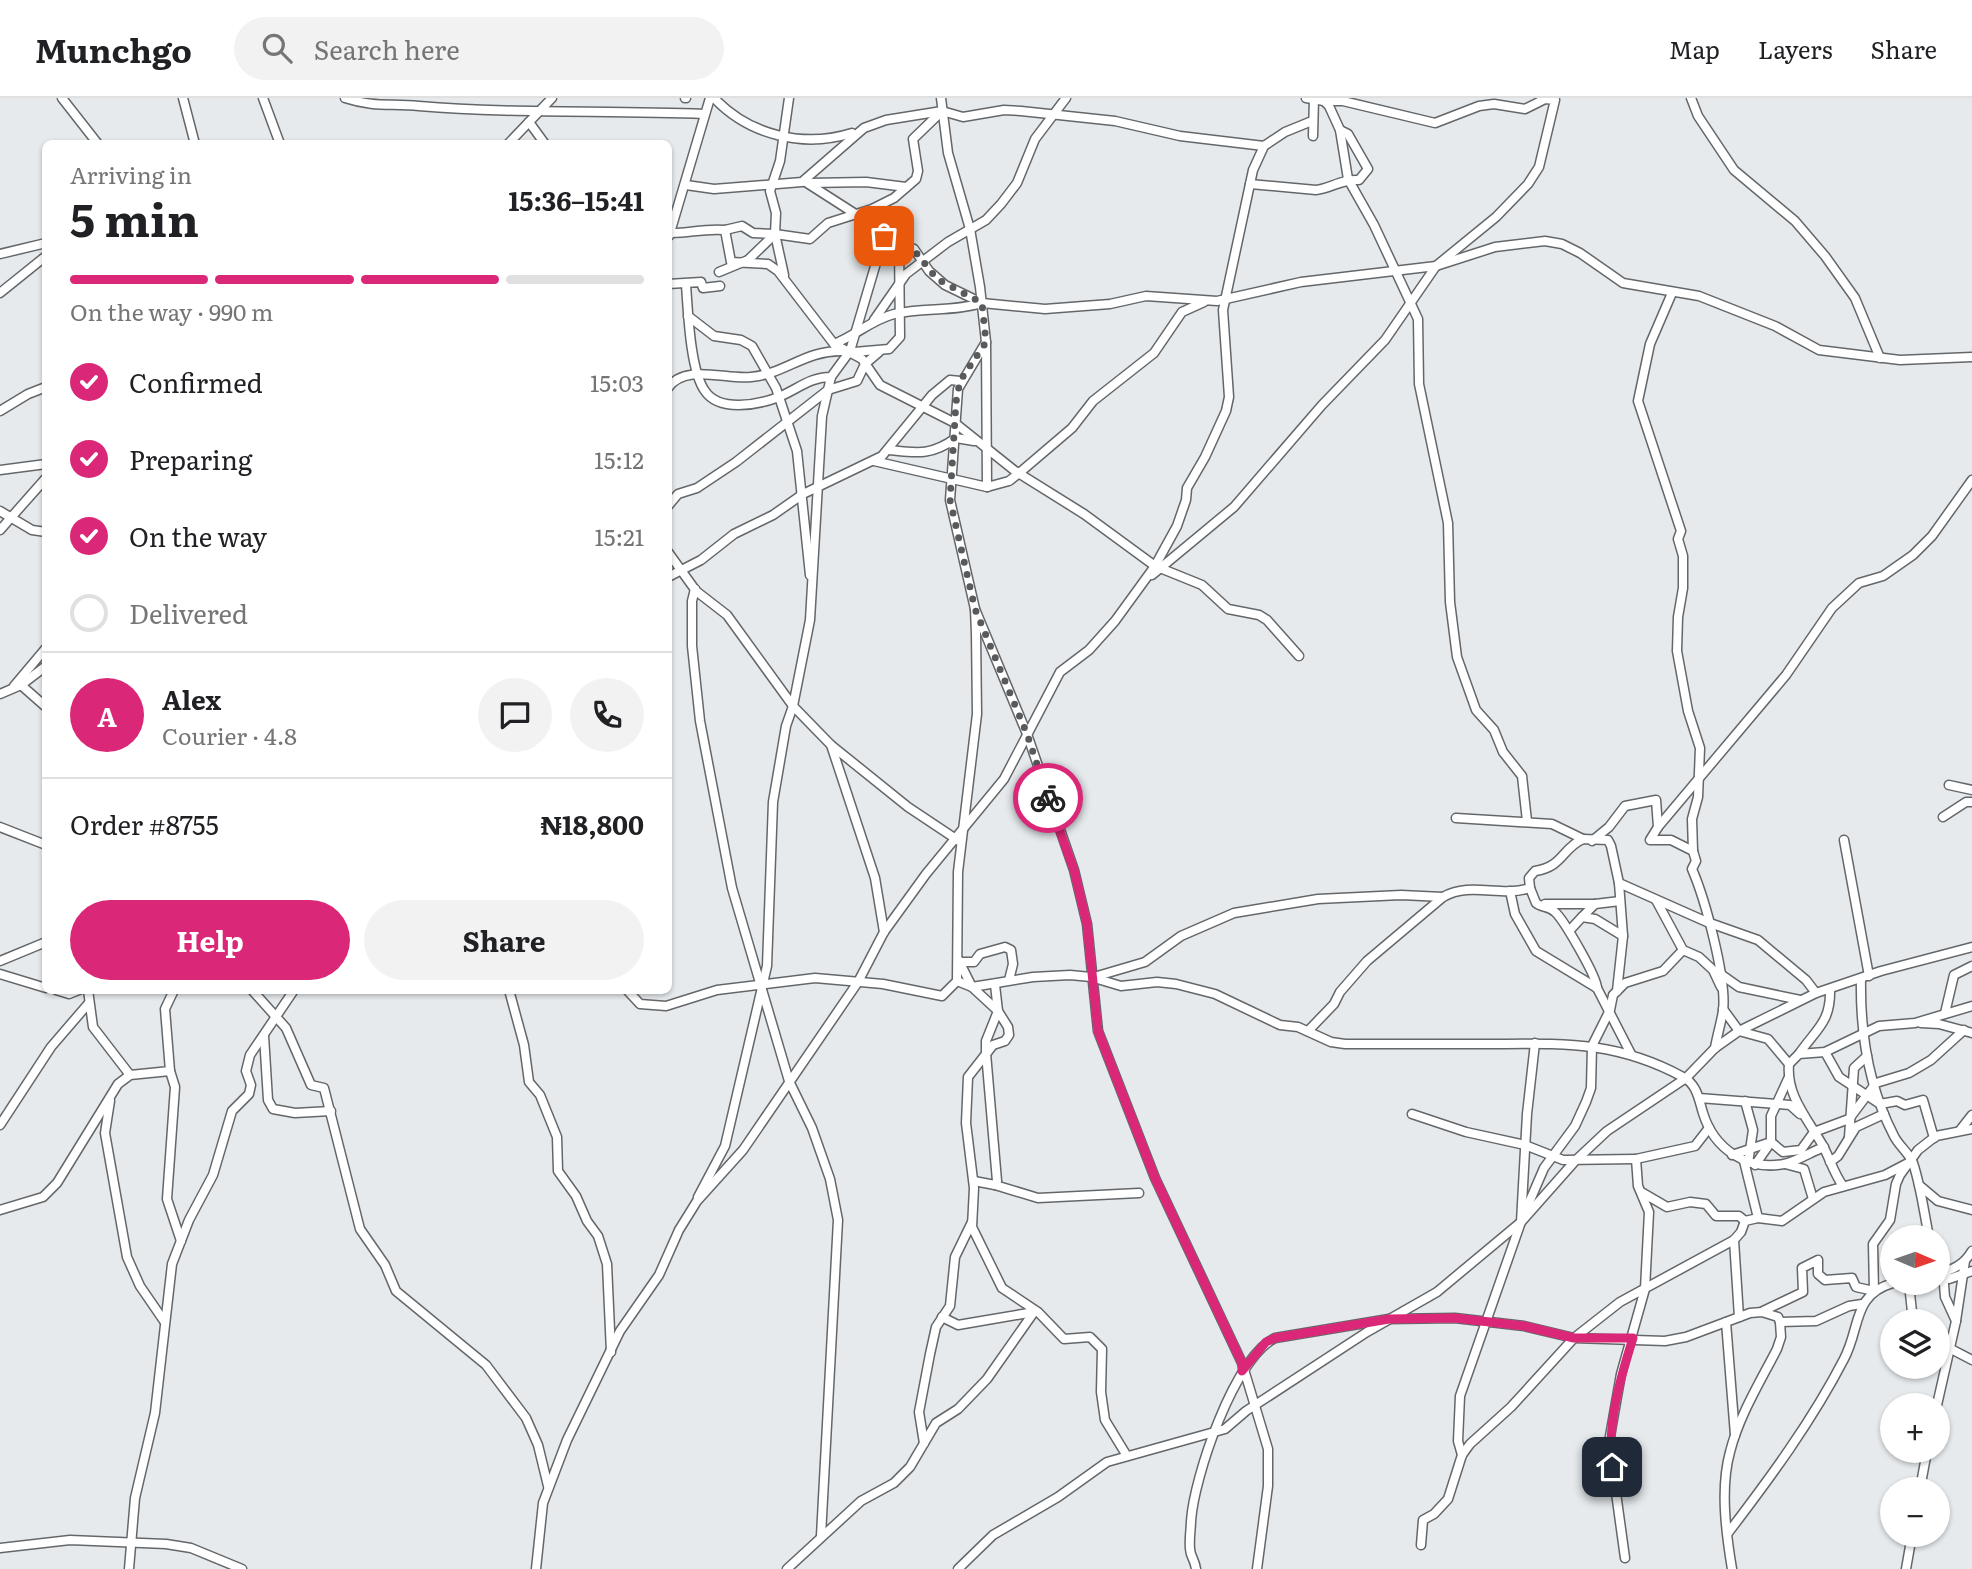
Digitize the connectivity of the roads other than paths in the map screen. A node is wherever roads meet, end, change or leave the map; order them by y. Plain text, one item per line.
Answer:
1 (62, 98) edge
2 (183, 98) edge
3 (263, 98) edge
4 (345, 98) edge
5 (552, 98) edge
6 (712, 98) edge
7 (789, 98) edge
8 (941, 98) edge
9 (1066, 98) edge
10 (1306, 98) edge
11 (1314, 98) edge
12 (1691, 98) edge
13 (1556, 99) edge
14 (1324, 101) junction
15 (538, 110) junction
16 (942, 111) junction
17 (704, 114) junction
18 (1052, 114) junction
19 (1312, 121) junction
20 (529, 122) junction
21 (1340, 130) junction
22 (858, 131) junction
23 (1313, 136) dead end
24 (782, 138) junction
25 (95, 140) edge
26 (194, 140) edge
27 (279, 140) edge
28 (512, 140) edge
29 (542, 140) edge
30 (1264, 146) junction
31 (1348, 179) junction
32 (807, 182) junction
33 (1251, 184) junction
34 (686, 185) junction
35 (771, 187) junction
36 (906, 187) junction
37 (857, 215) junction
38 (672, 226) edge
39 (970, 229) junction
40 (725, 230) junction
41 (775, 234) junction
42 (672, 235) edge
43 (884, 236) junction
44 (42, 244) edge
45 (899, 244) junction
46 (0, 254) edge
47 (42, 259) edge
48 (921, 260) junction
49 (740, 262) junction
50 (1436, 266) junction
51 (1395, 270) junction
52 (719, 272) dead end
53 (786, 280) junction
54 (672, 284) edge
55 (899, 284) junction
56 (686, 285) junction
57 (720, 286) dead end
58 (0, 293) edge
59 (1672, 293) junction
60 (1226, 299) junction
61 (1204, 302) junction
62 (982, 303) junction
63 (1410, 303) junction
64 (901, 313) junction
65 (688, 316) junction
66 (874, 320) junction
67 (855, 332) junction
68 (986, 342) junction
69 (834, 344) junction
70 (852, 352) junction
71 (879, 352) junction
72 (1972, 357) edge
73 (1880, 358) junction
74 (866, 364) junction
75 (768, 374) junction
76 (699, 375) junction
77 (831, 377) junction
78 (960, 381) junction
79 (672, 384) edge
80 (42, 389) edge
81 (828, 390) junction
82 (779, 398) junction
83 (923, 406) junction
84 (0, 411) edge
85 (788, 422) junction
86 (955, 423) junction
87 (956, 438) junction
88 (984, 445) junction
89 (889, 450) junction
90 (874, 461) junction
91 (42, 465) edge
92 (0, 470) edge
93 (1018, 474) junction
94 (953, 478) junction
95 (1972, 480) edge
96 (42, 482) edge
97 (818, 485) junction
98 (987, 487) junction
99 (803, 494) junction
100 (672, 502) edge
101 (0, 512) edge
102 (10, 520) junction
103 (0, 530) edge
104 (42, 531) edge
105 (672, 557) edge
106 (1158, 567) junction
107 (682, 571) junction
108 (672, 575) edge
109 (812, 581) junction
110 (695, 589) junction
111 (975, 609) junction
112 (42, 653) edge
113 (1299, 656) dead end
114 (42, 669) edge
115 (17, 687) junction
116 (0, 694) edge
117 (42, 704) edge
118 (793, 706) junction
119 (1027, 734) junction
120 (831, 745) junction
121 (1698, 781) junction
122 (1950, 785) dead end
123 (1972, 790) edge
124 (1972, 802) edge
125 (1943, 817) dead end
126 (1456, 818) dead end
127 (1527, 821) junction
128 (0, 827) edge
129 (1658, 827) junction
130 (959, 837) junction
131 (1583, 839) junction
132 (1844, 840) dead end
133 (1592, 841) junction
134 (42, 843) edge
135 (1693, 851) junction
136 (1619, 883) junction
137 (1530, 888) junction
138 (1510, 891) junction
139 (1443, 897) junction
140 (1657, 900) junction
141 (1620, 901) junction
142 (1535, 903) junction
143 (1595, 904) junction
144 (1582, 917) junction
145 (1707, 922) junction
146 (1570, 930) junction
147 (884, 932) junction
148 (1623, 936) junction
149 (42, 944) edge
150 (1972, 947) edge
151 (1683, 950) junction
152 (959, 960) junction
153 (0, 961) edge
154 (1972, 966) edge
155 (0, 974) edge
156 (1721, 975) junction
157 (1091, 977) junction
158 (1865, 977) junction
159 (1009, 980) junction
160 (957, 981) junction
161 (858, 982) junction
162 (761, 985) junction
163 (995, 985) junction
164 (42, 987) edge
165 (972, 987) junction
166 (1597, 988) junction
167 (1721, 988) junction
168 (1830, 989) junction
169 (1617, 991) junction
170 (1816, 993) junction
171 (88, 994) edge
172 (172, 994) edge
173 (256, 994) edge
174 (291, 994) edge
175 (510, 994) edge
176 (631, 994) edge
177 (1802, 999) junction
178 (88, 1004) junction
179 (1972, 1006) edge
180 (1723, 1009) junction
181 (1609, 1010) junction
182 (998, 1011) junction
183 (1945, 1013) junction
184 (277, 1014) junction
185 (1915, 1023) junction
186 (1308, 1031) junction
187 (1739, 1031) junction
188 (1968, 1031) edge
189 (1862, 1033) junction
190 (264, 1035) junction
191 (1535, 1043) junction
192 (1592, 1046) junction
193 (1715, 1048) junction
194 (1825, 1052) junction
195 (986, 1053) junction
196 (1631, 1054) junction
197 (1799, 1054) junction
198 (1867, 1056) junction
199 (1789, 1064) junction
200 (170, 1071) junction
201 (130, 1076) junction
202 (1686, 1078) junction
203 (1788, 1078) junction
204 (789, 1082) junction
205 (1876, 1083) junction
206 (1855, 1086) junction
207 (1867, 1092) junction
208 (110, 1098) junction
209 (1699, 1098) junction
210 (1745, 1101) junction
211 (1880, 1104) junction
212 (1776, 1106) junction
213 (331, 1111) junction
214 (1884, 1114) junction
215 (1412, 1115) dead end
216 (1972, 1115) edge
217 (1804, 1118) junction
218 (1849, 1119) junction
219 (0, 1125) edge
220 (1709, 1128) junction
221 (1961, 1129) junction
222 (1972, 1129) edge
223 (1814, 1132) junction
224 (1849, 1137) junction
225 (1934, 1138) junction
226 (1771, 1142) junction
227 (1525, 1145) junction
228 (1824, 1147) junction
229 (1752, 1148) junction
230 (1732, 1155) junction
231 (1552, 1157) junction
232 (1636, 1159) junction
233 (1575, 1161) junction
234 (1912, 1161) junction
235 (1830, 1162) junction
236 (1749, 1163) junction
237 (1785, 1164) junction
238 (974, 1181) junction
239 (1917, 1182) junction
240 (995, 1185) junction
241 (1843, 1186) junction
242 (1139, 1193) dead end
243 (1643, 1193) junction
244 (1813, 1199) junction
245 (697, 1201) junction
246 (0, 1210) edge
247 (1972, 1210) edge
248 (1758, 1218) junction
249 (973, 1221) junction
250 (1745, 1221) junction
251 (1521, 1222) junction
252 (1926, 1225) edge
253 (1734, 1240) junction
254 (181, 1241) junction
255 (1972, 1251) edge
256 (1965, 1261) junction
257 (1950, 1268) edge
258 (1972, 1271) edge
259 (1963, 1274) junction
260 (1950, 1279) edge
261 (1645, 1289) junction
262 (1880, 1289) edge
263 (1874, 1291) junction
264 (1945, 1295) edge
265 (1862, 1304) junction
266 (1034, 1312) junction
267 (1762, 1312) junction
268 (942, 1317) junction
269 (1739, 1317) junction
270 (1389, 1319) junction
271 (164, 1321) junction
272 (1485, 1321) junction
273 (1956, 1321) junction
274 (1726, 1322) junction
275 (1780, 1322) junction
276 (1574, 1338) junction
277 (1633, 1338) junction
278 (1951, 1349) junction
279 (611, 1352) junction
280 (1950, 1353) edge
281 (1972, 1360) edge
282 (1242, 1371) junction
283 (1256, 1405) junction
284 (1216, 1433) junction
285 (1735, 1438) junction
286 (924, 1446) junction
287 (1127, 1455) junction
288 (1462, 1455) junction
289 (548, 1486) junction
290 (1728, 1533) junction
291 (821, 1536) junction
292 (132, 1542) junction
293 (1421, 1545) dead end
294 (1910, 1547) edge
295 (0, 1548) edge
296 (1625, 1558) dead end
297 (129, 1569) edge
298 (242, 1569) edge
299 (536, 1569) edge
300 (788, 1569) edge
301 (958, 1569) edge
302 (1196, 1569) edge
303 (1257, 1569) edge
304 (1732, 1569) edge
305 (1906, 1569) edge

1 - 25 street
2 - 26 street
3 - 27 street
4 - 15 street
5 - 15 street
6 - 17 street
6 - 24 street
7 - 24 street
8 - 16 street
9 - 18 street
10 - 11 street
11 - 14 street
11 - 19 street
12 - 73 street
13 - 14 street
13 - 50 street
14 - 21 street
15 - 17 street
15 - 20 street
16 - 18 street
16 - 22 street
16 - 36 street
16 - 39 street
17 - 34 street
18 - 30 street
18 - 39 street
19 - 23 street
19 - 30 street
20 - 28 street
20 - 29 street
21 - 31 street
21 - 31 street
22 - 24 street
22 - 32 street
24 - 35 street
30 - 33 street
31 - 33 street
31 - 51 street
32 - 35 street
32 - 36 street
32 - 37 street
33 - 60 street
34 - 35 street
34 - 38 street
35 - 41 street
36 - 37 street
37 - 41 street
37 - 43 street
39 - 48 street
39 - 62 street
40 - 41 street
40 - 42 street
40 - 49 street
41 - 49 street
41 - 53 street
43 - 45 street
43 - 67 street
44 - 46 street
45 - 48 street
45 - 55 street
47 - 58 street
48 - 55 street
48 - 62 street
49 - 52 street
49 - 53 street
50 - 51 street
50 - 59 street
50 - 63 street
51 - 60 street
51 - 63 street
53 - 69 street
54 - 56 street
55 - 64 street
55 - 66 street
56 - 57 street
56 - 65 street
59 - 73 street
59 - 121 street
60 - 61 street
60 - 106 street
61 - 62 street
61 - 93 street
62 - 64 street
62 - 68 street
63 - 106 street
63 - 127 street
64 - 66 street
64 - 71 street
65 - 75 street
65 - 76 street
66 - 67 street
67 - 69 street
67 - 70 street
68 - 78 street
68 - 88 street
69 - 70 street
70 - 71 street
70 - 74 street
70 - 75 street
70 - 77 street
71 - 74 street
72 - 73 street
74 - 81 street
74 - 83 street
75 - 76 street
75 - 82 street
76 - 79 street
76 - 82 street
77 - 81 street
77 - 82 street
78 - 83 street
78 - 86 street
80 - 84 street
81 - 85 street
81 - 97 street
82 - 85 street
83 - 86 street
83 - 89 street
85 - 99 street
85 - 100 street
86 - 87 street
86 - 88 street
87 - 88 street
87 - 89 street
87 - 94 street
88 - 93 street
88 - 98 street
89 - 90 street
90 - 94 street
90 - 97 street
91 - 92 street
93 - 98 street
93 - 106 street
94 - 98 street
94 - 111 street
95 - 121 street
96 - 102 street
97 - 99 street
97 - 109 street
99 - 107 street
99 - 109 street
101 - 102 street
102 - 103 street
102 - 104 street
105 - 107 street
106 - 113 street
106 - 119 street
107 - 108 street
107 - 110 street
109 - 118 street
110 - 118 street
110 - 162 street
111 - 119 street
111 - 130 street
112 - 115 street
114 - 115 street
115 - 116 street
115 - 117 street
118 - 120 street
118 - 162 street
119 - 130 street
119 - 157 street
120 - 130 street
120 - 147 street
121 - 129 street
121 - 135 street
122 - 123 street
124 - 125 street
126 - 127 street
127 - 131 street
128 - 134 street
129 - 133 street
129 - 135 street
130 - 147 street
130 - 152 street
131 - 133 street
131 - 137 street
132 - 158 street
133 - 136 street
135 - 145 street
136 - 140 street
136 - 141 street
137 - 138 street
137 - 142 street
138 - 139 street
138 - 166 street
139 - 157 street
139 - 186 street
140 - 145 street
140 - 151 street
141 - 143 street
141 - 148 street
142 - 143 street
142 - 146 street
143 - 144 street
144 - 146 street
144 - 148 street
145 - 156 street
145 - 170 street
146 - 166 street
147 - 161 street
148 - 169 street
149 - 153 street
150 - 158 street
151 - 167 street
151 - 169 street
152 - 159 street
152 - 160 street
152 - 165 street
154 - 183 street
155 - 164 street
156 - 167 street
156 - 177 street
157 - 159 street
157 - 186 street
157 - 282 street
158 - 168 street
158 - 189 street
159 - 163 street
160 - 161 street
160 - 165 street
161 - 162 street
161 - 204 street
162 - 176 street
162 - 204 street
162 - 245 street
163 - 165 street
163 - 182 street
165 - 182 street
166 - 181 street
167 - 180 street
168 - 170 street
168 - 197 street
169 - 181 street
170 - 177 street
171 - 178 street
172 - 200 street
173 - 184 street
174 - 184 street
175 - 279 street
177 - 187 street
178 - 201 street
178 - 219 street
179 - 183 street
180 - 187 street
180 - 193 street
181 - 192 street
181 - 196 street
182 - 195 street
182 - 195 street
183 - 185 street
184 - 190 street
184 - 213 street
185 - 188 street
185 - 189 street
186 - 191 street
187 - 193 street
187 - 199 street
188 - 205 street
189 - 194 street
189 - 198 street
190 - 213 street
190 - 254 street
191 - 192 street
191 - 227 street
192 - 196 street
192 - 231 street
193 - 202 street
194 - 197 street
194 - 206 street
195 - 238 street
195 - 240 street
196 - 202 street
197 - 199 street
198 - 205 street
198 - 206 street
199 - 203 street
200 - 201 street
200 - 254 street
201 - 208 street
202 - 209 street
202 - 233 street
203 - 212 street
203 - 217 street
204 - 245 street
204 - 291 street
205 - 207 street
205 - 211 street
206 - 207 street
206 - 218 street
207 - 211 street
207 - 218 street
208 - 246 street
208 - 271 street
209 - 210 street
209 - 220 street
210 - 212 street
210 - 229 street
211 - 214 street
211 - 225 street
212 - 217 street
212 - 226 street
213 - 289 street
214 - 224 street
214 - 234 street
215 - 227 street
216 - 221 street
217 - 223 street
218 - 223 street
218 - 224 street
220 - 230 street
220 - 232 street
221 - 222 street
221 - 225 street
223 - 226 street
223 - 228 street
224 - 235 street
225 - 234 street
226 - 229 street
226 - 236 street
227 - 231 street
227 - 251 street
228 - 235 street
228 - 237 street
229 - 230 street
229 - 236 street
230 - 236 street
231 - 233 street
231 - 251 street
232 - 233 street
232 - 243 street
233 - 251 street
234 - 239 street
234 - 241 street
234 - 263 street
235 - 241 street
236 - 237 street
236 - 248 street
237 - 244 street
238 - 240 street
238 - 249 street
239 - 247 street
239 - 252 street
240 - 242 street
241 - 244 street
243 - 250 street
243 - 261 street
244 - 248 street
245 - 279 street
248 - 250 street
249 - 266 street
249 - 268 street
250 - 253 street
251 - 270 street
251 - 272 street
253 - 261 street
253 - 269 street
254 - 271 street
255 - 256 street
256 - 257 street
256 - 259 street
258 - 259 street
259 - 260 street
259 - 273 street
261 - 276 street
261 - 277 street
262 - 263 street
263 - 265 street
263 - 267 street
264 - 273 street
265 - 275 street
265 - 290 street
266 - 268 street
266 - 286 street
266 - 287 street
267 - 269 street
267 - 275 street
268 - 286 street
269 - 274 street
270 - 272 street
270 - 282 street
270 - 283 street
271 - 292 street
272 - 276 street
272 - 288 street
273 - 278 street
274 - 277 street
274 - 285 street
275 - 285 street
276 - 277 street
276 - 288 street
277 - 296 street
278 - 280 street
278 - 281 street
279 - 289 street
282 - 283 street
282 - 284 street
283 - 284 street
283 - 303 street
284 - 287 street
284 - 302 street
285 - 290 street
286 - 291 street
287 - 301 street
288 - 293 street
289 - 299 street
290 - 304 street
291 - 300 street
292 - 295 street
292 - 297 street
292 - 298 street
294 - 305 street

